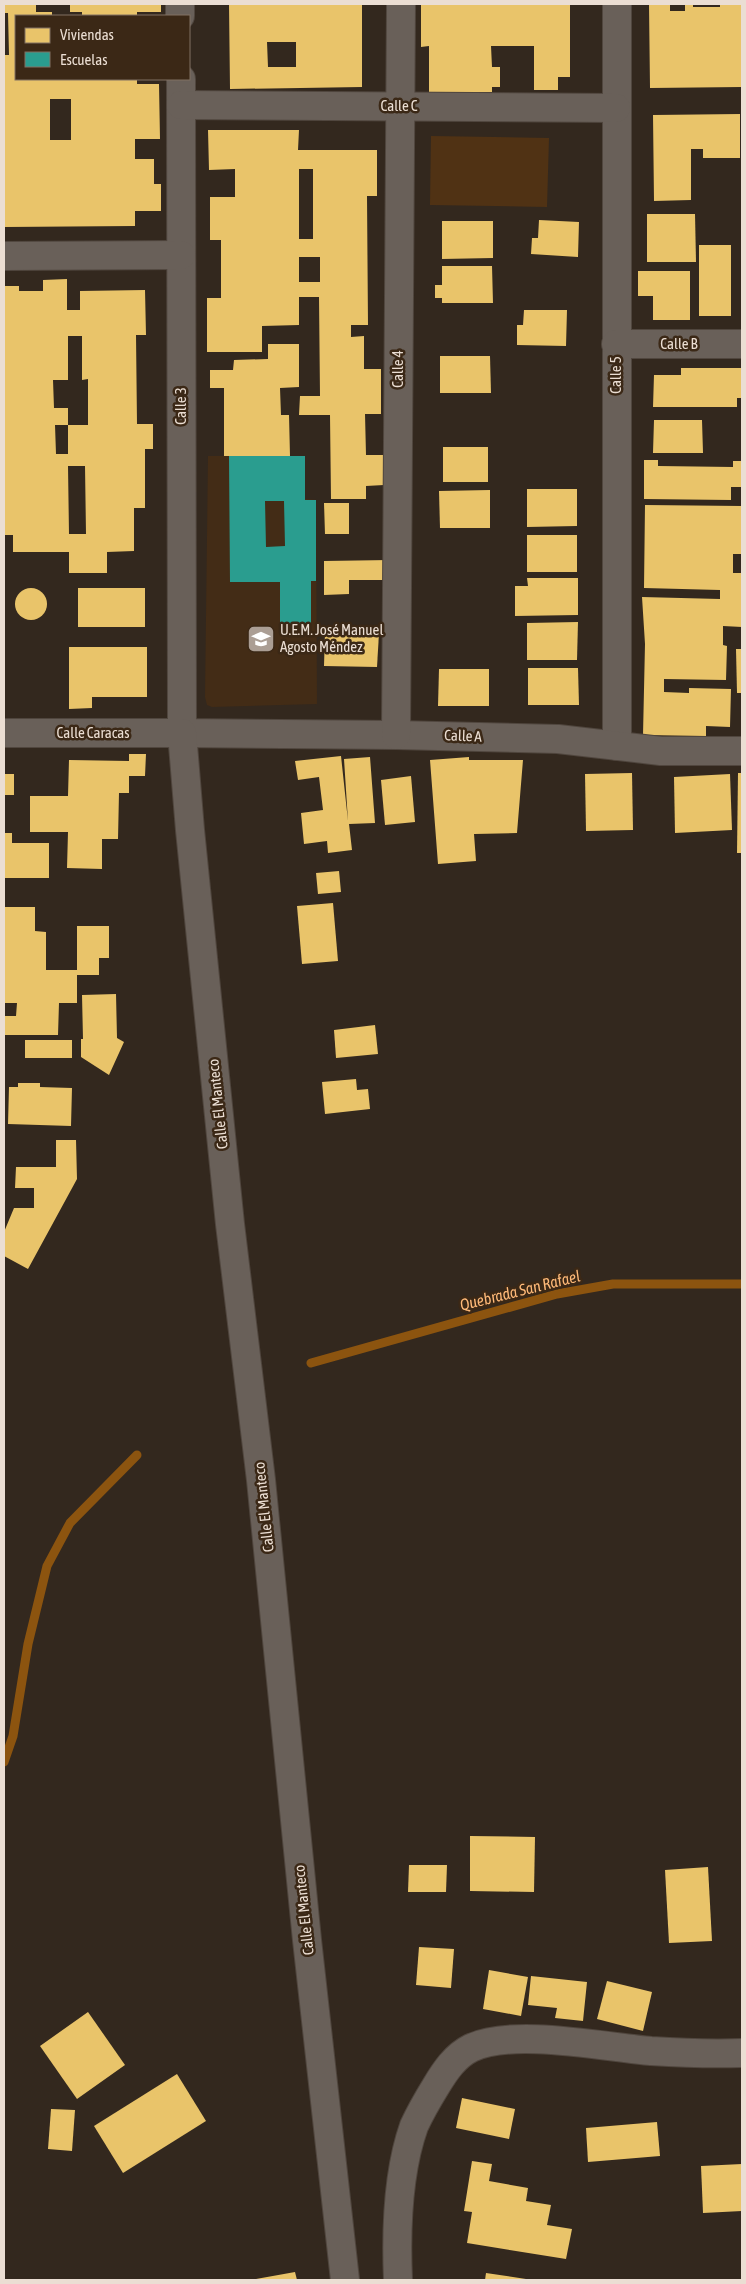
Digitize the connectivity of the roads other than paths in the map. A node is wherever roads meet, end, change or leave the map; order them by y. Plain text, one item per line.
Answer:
1 (401, 4) edge
2 (617, 4) edge
3 (181, 92) edge
4 (400, 106) junction
5 (616, 108) junction
6 (181, 255) junction
7 (4, 256) edge
8 (616, 344) junction
9 (742, 344) edge
10 (4, 733) edge
11 (182, 733) junction
12 (396, 734) junction
13 (618, 746) junction
14 (742, 751) edge
15 (742, 2053) edge
16 (345, 2280) edge
17 (398, 2280) edge

1 - 4 street, Calle 4
2 - 5 street, Calle 5
3 - 4 street, Calle C
3 - 6 street, Calle 3
4 - 5 street, Calle C
4 - 12 street, Calle 4
5 - 8 street, Calle 5
6 - 7 street
6 - 11 street, Calle 3
8 - 9 street, Calle B
8 - 13 street, Calle 5
10 - 11 street, Calle Caracas
11 - 12 street, Calle A
11 - 16 street, Calle El Manteco
12 - 13 street, Calle A
13 - 14 street, Calle A
15 - 17 street

